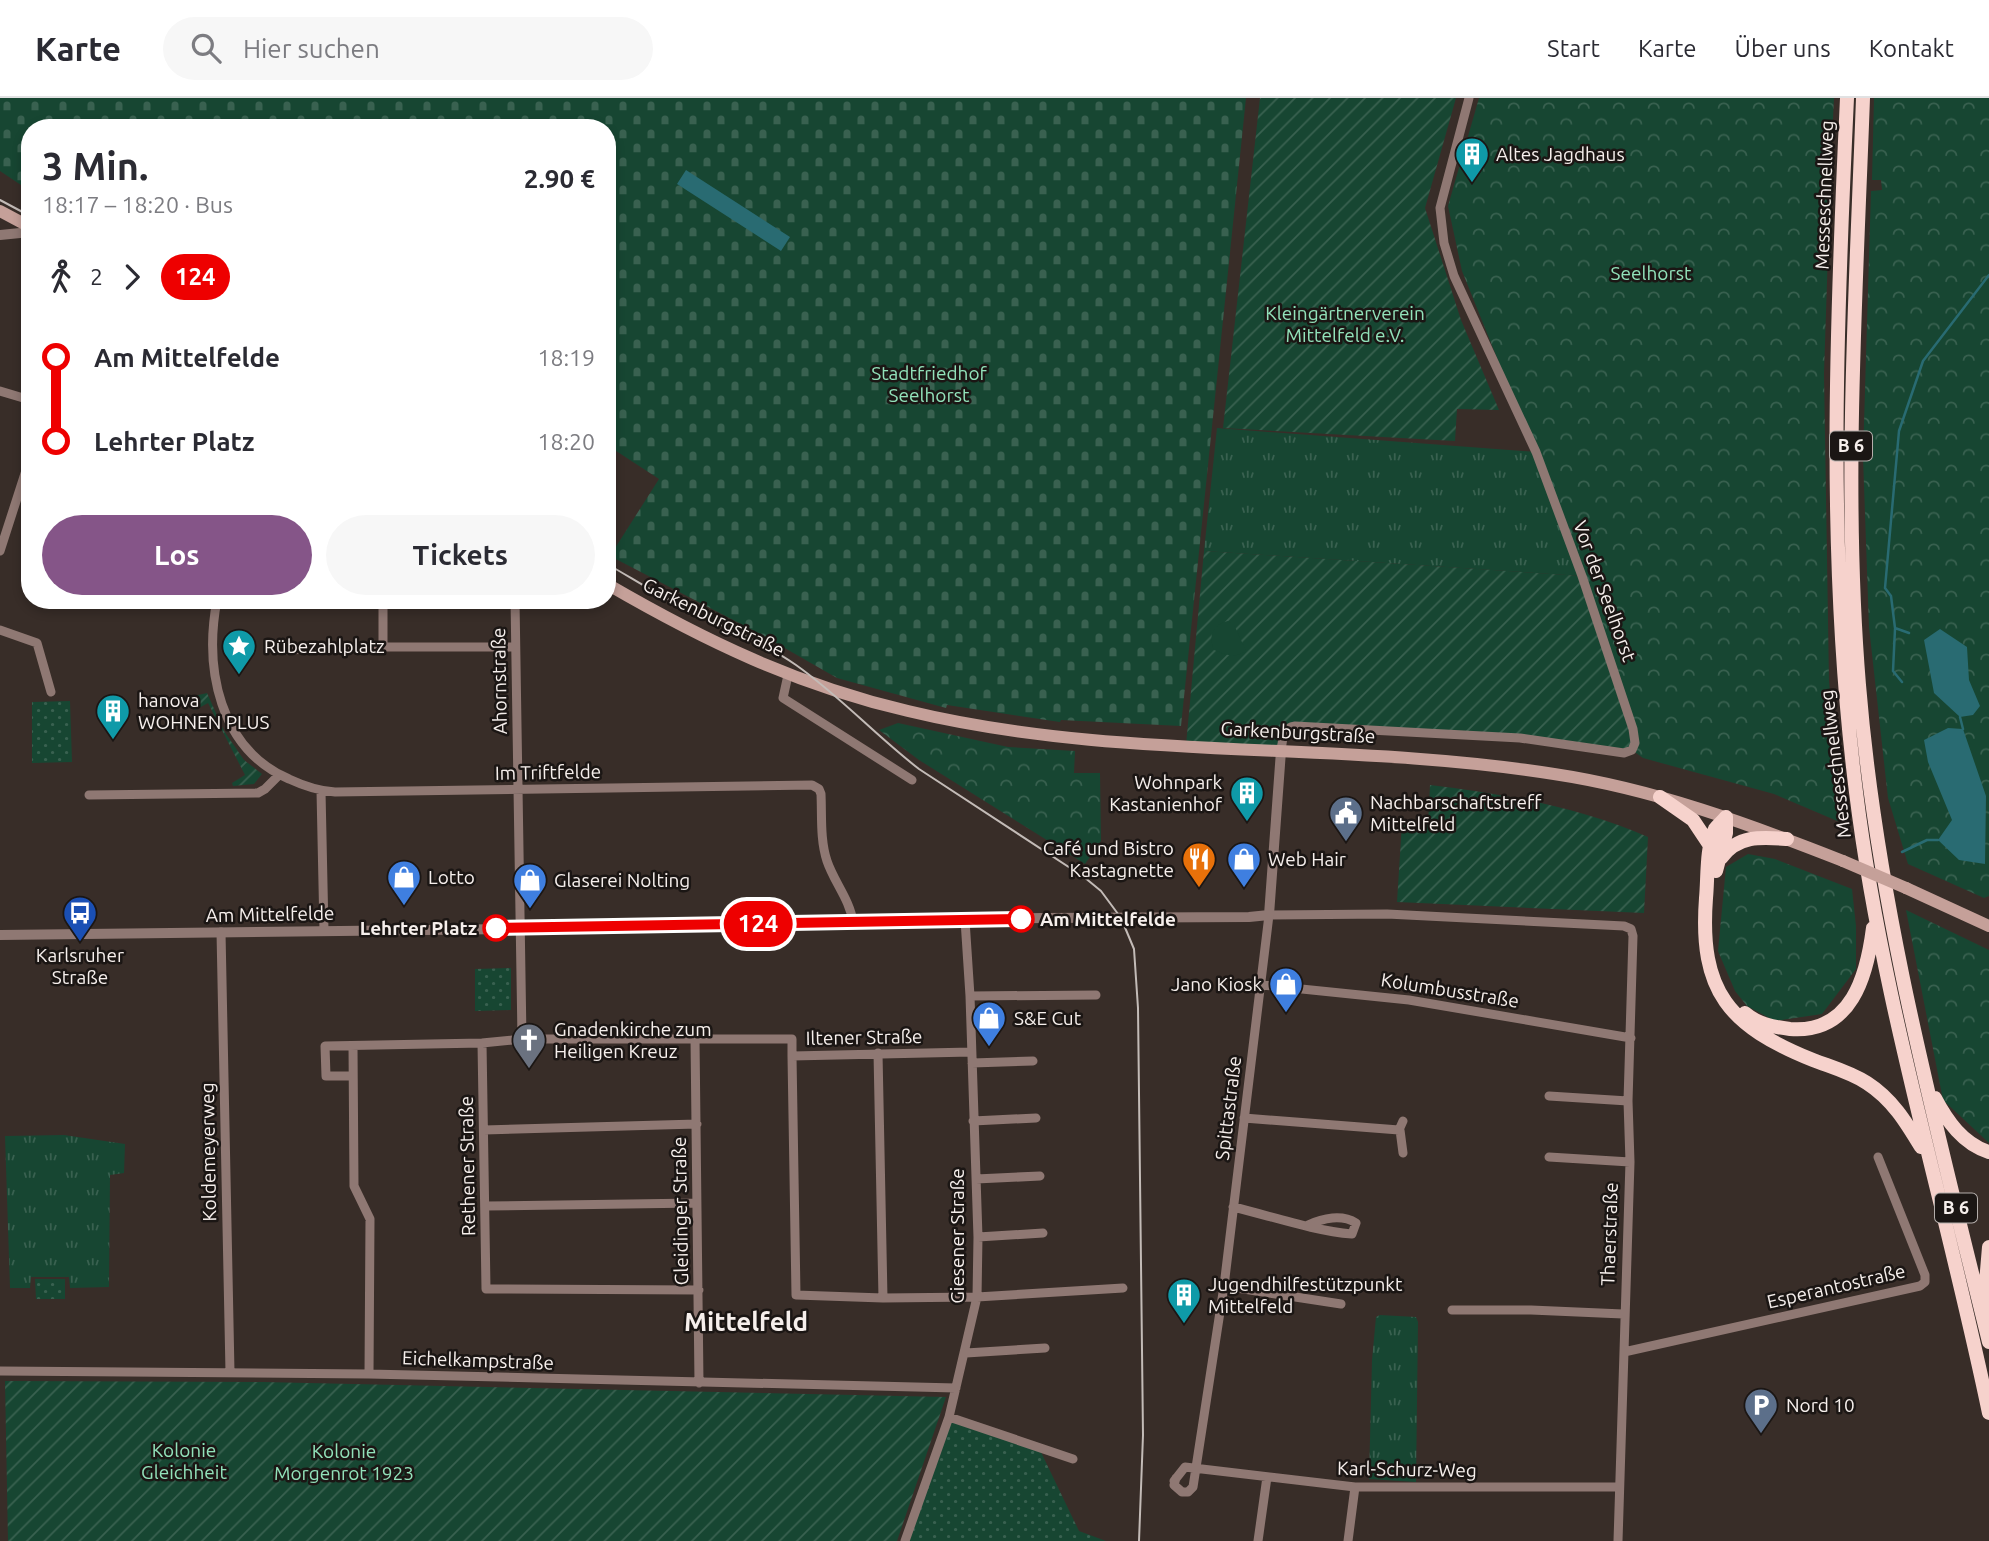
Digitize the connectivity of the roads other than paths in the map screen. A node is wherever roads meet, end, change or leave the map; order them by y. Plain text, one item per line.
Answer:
1 (1469, 98) edge
2 (1847, 98) edge
3 (1863, 98) edge
4 (0, 211) edge
5 (21, 224) edge
6 (21, 231) edge
7 (0, 234) edge
8 (0, 391) edge
9 (21, 397) edge
10 (21, 486) edge
11 (0, 551) edge
12 (616, 589) edge
13 (215, 609) edge
14 (383, 609) edge
15 (515, 609) edge
16 (0, 630) edge
17 (383, 647) junction
18 (515, 647) junction
19 (283, 650) dead end
20 (788, 675) junction
21 (51, 692) dead end
22 (1281, 751) junction
23 (279, 775) junction
24 (912, 780) dead end
25 (518, 790) junction
26 (321, 791) junction
27 (89, 795) dead end
28 (1660, 797) junction
29 (1726, 817) junction
30 (1787, 839) junction
31 (1711, 847) junction
32 (1717, 865) junction
33 (1269, 915) junction
34 (1874, 915) junction
35 (965, 920) junction
36 (853, 922) junction
37 (1989, 926) edge
38 (519, 929) junction
39 (1631, 929) joint
40 (324, 931) junction
41 (221, 932) junction
42 (0, 935) edge
43 (1262, 985) junction
44 (1096, 995) dead end
45 (970, 996) junction
46 (1631, 1038) junction
47 (522, 1039) junction
48 (695, 1039) junction
49 (482, 1043) junction
50 (353, 1046) junction
51 (971, 1052) junction
52 (878, 1054) junction
53 (792, 1056) junction
54 (1033, 1061) dead end
55 (972, 1063) junction
56 (1923, 1073) junction
57 (353, 1076) junction
58 (1549, 1096) dead end
59 (1628, 1101) junction
60 (1037, 1118) dead end
61 (1244, 1118) junction
62 (973, 1122) junction
63 (696, 1124) junction
64 (484, 1130) junction
65 (1989, 1152) edge
66 (1403, 1153) dead end
67 (1549, 1157) dead end
68 (1878, 1157) dead end
69 (1929, 1161) junction
70 (1630, 1162) junction
71 (1040, 1176) dead end
72 (976, 1180) junction
73 (697, 1203) junction
74 (486, 1206) junction
75 (1233, 1207) junction
76 (1308, 1225) dead end
77 (1043, 1233) dead end
78 (978, 1237) junction
79 (1989, 1247) edge
80 (1224, 1286) junction
81 (1124, 1288) dead end
82 (699, 1290) junction
83 (977, 1297) junction
84 (883, 1298) junction
85 (1341, 1304) dead end
86 (1451, 1310) dead end
87 (1623, 1314) junction
88 (1989, 1327) edge
89 (1989, 1342) edge
90 (1045, 1348) dead end
91 (1624, 1352) junction
92 (965, 1353) junction
93 (0, 1371) edge
94 (230, 1372) junction
95 (369, 1374) junction
96 (699, 1383) junction
97 (956, 1388) junction
98 (1989, 1413) edge
99 (950, 1417) junction
100 (1073, 1459) dead end
101 (1195, 1468) junction
102 (1267, 1477) junction
103 (1355, 1487) junction
104 (1619, 1487) junction
105 (905, 1541) edge
106 (1258, 1541) edge
107 (1348, 1541) edge
108 (1618, 1541) edge

1 - 22 street, Vor der Seelhorst
2 - 34 highway, Messeschnellweg / B 6
3 - 56 highway, Messeschnellweg / B 6
4 - 5 main road
6 - 7 street
8 - 9 street
10 - 11 street
12 - 20 main road, Garkenburgstraße
13 - 23 street
14 - 17 street
15 - 18 street, Ahornstraße
16 - 21 street
17 - 18 street
17 - 19 street
18 - 25 street, Ahornstraße
20 - 22 main road, Garkenburgstraße
20 - 24 street
22 - 28 main road, Garkenburgstraße
22 - 33 street, Spittastraße
23 - 26 street, Im Triftfelde
23 - 27 street
25 - 26 street, Im Triftfelde
25 - 36 street, Im Triftfelde
25 - 38 street, Ahornstraße
26 - 40 street
28 - 29 main road, Garkenburgstraße
28 - 31 highway
29 - 30 main road, Garkenburgstraße
29 - 31 highway
29 - 32 highway
30 - 32 highway
30 - 37 main road, Garkenburgstraße, bridge
31 - 69 highway
32 - 34 highway
33 - 35 street, Am Mittelfelde
33 - 39 street, Am Mittelfelde
33 - 43 street, Spittastraße
34 - 69 highway, Messeschnellweg / B 6
35 - 36 street, Am Mittelfelde
35 - 45 street, Giesener Straße
36 - 38 street, Am Mittelfelde
38 - 40 street, Am Mittelfelde
38 - 47 street
39 - 46 street, Thaerstraße
40 - 41 street, Am Mittelfelde
41 - 42 street, Am Mittelfelde
41 - 94 street, Koldemeyerweg
43 - 46 street, Kolumbusstraße
43 - 61 street, Spittastraße
44 - 45 street
45 - 51 street, Giesener Straße
46 - 59 street, Thaerstraße
47 - 48 street, Iltener Straße
47 - 49 street, Iltener Straße
48 - 53 street, Iltener Straße
48 - 63 street, Gleidinger Straße
49 - 50 street, Iltener Straße
49 - 64 street, Rethener Straße
50 - 57 street
50 - 57 street, Iltener Straße
51 - 52 street, Iltener Straße
51 - 55 street, Giesener Straße
52 - 53 street, Iltener Straße
52 - 84 street
53 - 84 street
54 - 55 street
55 - 62 street, Giesener Straße
56 - 65 highway
56 - 89 highway, Messeschnellweg / B 6
57 - 95 street
58 - 59 street
59 - 70 street, Thaerstraße
60 - 62 street
61 - 66 street
61 - 75 street, Spittastraße
62 - 72 street, Giesener Straße
63 - 64 street
63 - 73 street, Gleidinger Straße
64 - 74 street, Rethener Straße
67 - 70 street
68 - 91 street, Esperantostraße
69 - 98 highway, Messeschnellweg / B 6
70 - 87 street, Thaerstraße
71 - 72 street
72 - 78 street, Giesener Straße
73 - 74 street
73 - 82 street, Gleidinger Straße
74 - 82 street, Rethener Straße
75 - 76 street
75 - 80 street, Spittastraße
77 - 78 street
78 - 83 street, Giesener Straße
79 - 88 highway
80 - 85 street
80 - 101 street, Spittastraße
81 - 83 street
82 - 96 street, Gleidinger Straße
83 - 84 street
83 - 92 street, Giesener Straße
86 - 87 street
87 - 91 street, Thaerstraße
90 - 92 street
91 - 104 street, Thaerstraße
92 - 97 street, Giesener Straße
93 - 94 street, Eichelkampstraße
94 - 95 street, Eichelkampstraße
95 - 96 street, Eichelkampstraße
96 - 97 street, Eichelkampstraße
97 - 99 street, Giesener Straße
99 - 100 street
99 - 105 street, Giesener Straße
101 - 101 street, Spittastraße
101 - 102 street, Karl-Schurz-Weg
102 - 103 street, Karl-Schurz-Weg
102 - 106 street
103 - 104 street, Karl-Schurz-Weg
103 - 107 street
104 - 108 street, Thaerstraße

